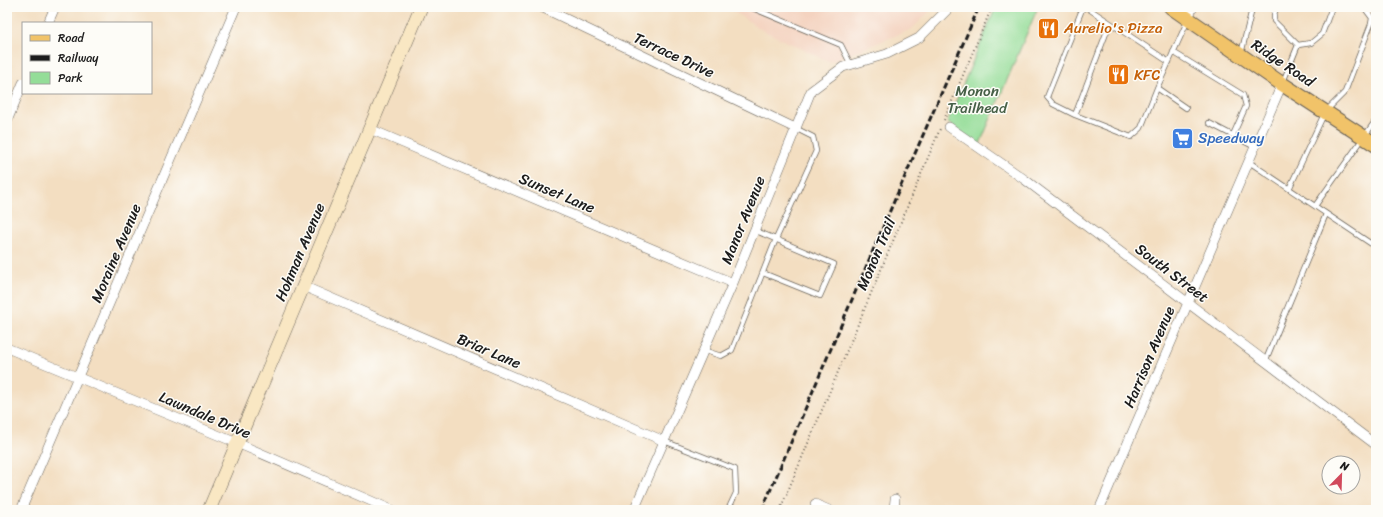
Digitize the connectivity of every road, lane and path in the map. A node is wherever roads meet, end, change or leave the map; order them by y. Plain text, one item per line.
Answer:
1 (55, 7) edge
2 (236, 7) edge
3 (421, 7) edge
4 (541, 7) edge
5 (750, 7) edge
6 (948, 7) edge
7 (992, 7) edge
8 (1083, 7) edge
9 (1086, 7) edge
10 (1171, 7) edge
11 (1251, 7) edge
12 (1277, 7) edge
13 (1332, 7) edge
14 (1367, 7) edge
15 (1191, 13) edge
16 (48, 22) edge
17 (1110, 23) junction
18 (1298, 44) junction
19 (1173, 52) junction
20 (1241, 55) junction
21 (1169, 62) junction
22 (851, 65) junction
23 (1282, 84) junction
24 (22, 85) edge
25 (1157, 88) junction
26 (1186, 108) dead end
27 (1325, 112) junction
28 (1075, 115) junction
29 (1376, 120) edge
30 (7, 121) edge
31 (1209, 123) dead end
32 (944, 126) junction
33 (795, 128) junction
34 (370, 129) junction
35 (1233, 135) junction
36 (1370, 141) edge
37 (1255, 147) junction
38 (1249, 162) junction
39 (1289, 189) junction
40 (1315, 206) junction
41 (1326, 214) junction
42 (754, 230) junction
43 (776, 239) junction
44 (1376, 247) edge
45 (762, 273) junction
46 (732, 283) junction
47 (303, 286) junction
48 (1188, 303) junction
49 (7, 348) edge
50 (704, 350) junction
51 (1265, 362) junction
52 (78, 378) junction
53 (664, 441) junction
54 (237, 443) junction
55 (1376, 445) edge
56 (895, 499) dead end
57 (815, 504) dead end
58 (21, 510) edge
59 (209, 510) edge
60 (392, 510) edge
61 (634, 510) edge
62 (728, 510) edge
63 (780, 510) edge
64 (829, 510) edge
65 (894, 510) edge
66 (1099, 510) edge

1 - 16 street
2 - 52 street, Moraine Avenue
3 - 34 street, Hohman Avenue
4 - 33 street, Terrace Drive
5 - 22 lane
6 - 22 street, Manor Avenue
7 - 32 path, Monon Trail
8 - 28 lane
9 - 17 lane
10 - 15 main road, Ridge Road
11 - 20 lane
12 - 18 lane
13 - 18 lane
14 - 27 lane
15 - 19 lane
15 - 20 main road, Ridge Road
17 - 21 lane
17 - 28 lane
18 - 23 lane
19 - 21 lane
19 - 35 lane
20 - 23 main road, Ridge Road
21 - 25 lane
22 - 33 street, Manor Avenue
23 - 27 main road, Ridge Road
23 - 37 street, Harrison Avenue
24 - 30 street
25 - 26 lane
25 - 28 lane
27 - 36 main road, Ridge Road
27 - 39 lane
29 - 36 lane
31 - 35 lane
32 - 48 street, South Street
32 - 63 path, Monon Trail
33 - 42 street, Manor Avenue
33 - 43 lane
34 - 46 street, Sunset Lane
34 - 47 street, Hohman Avenue
35 - 37 lane
36 - 40 lane
37 - 38 street, Harrison Avenue
38 - 39 lane
38 - 48 street, Harrison Avenue
39 - 40 lane
40 - 41 lane
41 - 44 lane
41 - 51 lane
42 - 43 lane
42 - 46 street, Manor Avenue
43 - 45 lane
43 - 45 lane
45 - 50 lane
46 - 50 street, Manor Avenue
47 - 53 street, Briar Lane
47 - 54 street, Hohman Avenue
48 - 51 street, South Street
48 - 66 street, Harrison Avenue
49 - 52 street, Lawndale Drive
50 - 53 street, Manor Avenue
51 - 55 street, South Street
52 - 54 street, Lawndale Drive
52 - 58 street, Moraine Avenue
53 - 61 street, Manor Avenue
53 - 62 lane
54 - 59 street, Hohman Avenue
54 - 60 street, Lawndale Drive
56 - 65 street
57 - 64 street

